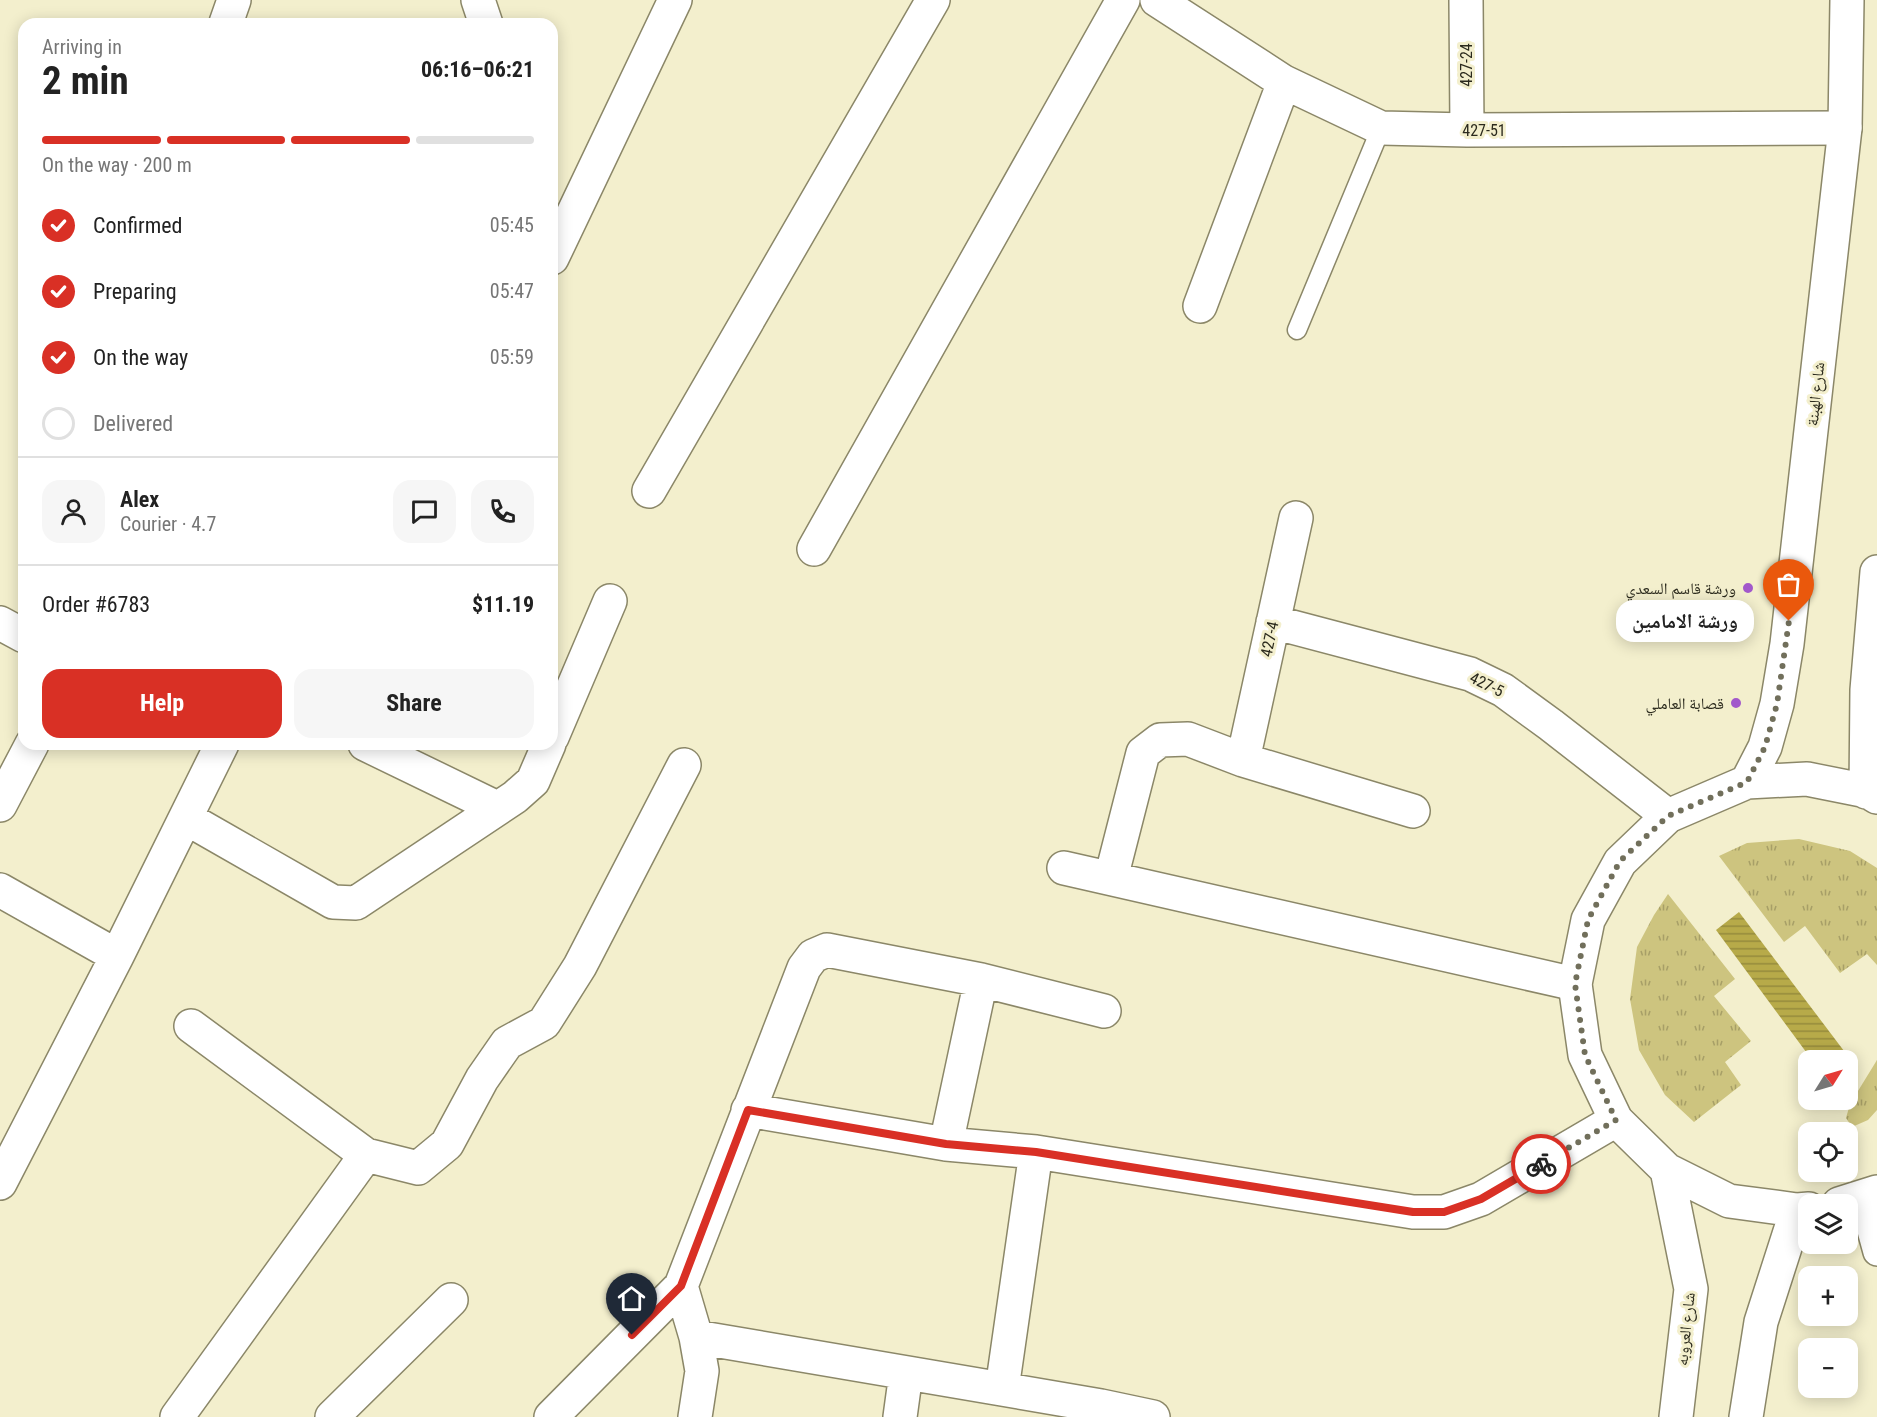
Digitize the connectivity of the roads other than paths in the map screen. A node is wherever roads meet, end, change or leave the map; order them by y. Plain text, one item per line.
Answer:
1 (478, 0) edge
2 (675, 0) edge
3 (933, 0) edge
4 (1123, 0) edge
5 (1157, 0) edge
6 (1466, 0) edge
7 (1847, 0) edge
8 (484, 18) edge
9 (1284, 82) junction
10 (1381, 128) junction
11 (1845, 128) junction
12 (1467, 130) junction
13 (558, 245) edge
14 (1200, 306) dead end
15 (1297, 330) dead end
16 (649, 491) dead end
17 (1296, 518) dead end
18 (814, 549) dead end
19 (1877, 572) edge
20 (610, 601) dead end
21 (1273, 622) junction
22 (0, 623) edge
23 (18, 633) edge
24 (559, 699) edge
25 (1872, 699) edge
26 (29, 750) edge
27 (219, 750) edge
28 (377, 750) edge
29 (546, 750) edge
30 (1243, 760) junction
31 (684, 765) dead end
32 (1747, 782) junction
33 (1872, 792) edge
34 (0, 805) edge
35 (497, 808) junction
36 (1413, 811) dead end
37 (1668, 816) junction
38 (186, 818) junction
39 (1064, 868) dead end
40 (1111, 879) junction
41 (0, 890) edge
42 (117, 956) junction
43 (981, 980) junction
44 (1575, 984) junction
45 (1104, 1011) dead end
46 (191, 1026) dead end
47 (748, 1110) junction
48 (1616, 1120) junction
49 (946, 1144) junction
50 (1036, 1152) junction
51 (366, 1155) junction
52 (1667, 1170) junction
53 (0, 1183) edge
54 (1859, 1198) edge
55 (1798, 1208) edge
56 (1798, 1222) edge
57 (1877, 1252) edge
58 (681, 1286) junction
59 (451, 1300) dead end
60 (696, 1336) junction
61 (906, 1373) junction
62 (1002, 1389) junction
63 (1100, 1411) edge
64 (177, 1417) edge
65 (332, 1417) edge
66 (551, 1417) edge
67 (695, 1417) edge
68 (900, 1417) edge
69 (1153, 1417) edge
70 (1676, 1417) edge
71 (1746, 1417) edge

1 - 8 street
2 - 13 street
3 - 16 street
4 - 18 street
5 - 9 street, 427-51
6 - 12 street, 427-24
7 - 11 street, شارع الهبنة
9 - 10 street, 427-51
9 - 14 street
10 - 12 street, 427-51
10 - 15 lane
11 - 12 street, 427-51
11 - 32 street, شارع الهبنة
17 - 21 street, 427-4
19 - 25 street
20 - 24 street
21 - 30 street, 427-4
21 - 37 street, 427-5
22 - 23 street
25 - 33 street
26 - 34 street
27 - 38 street
28 - 35 street
29 - 35 street
30 - 36 street
30 - 40 street
31 - 51 street
32 - 33 street
32 - 37 street
35 - 38 street
37 - 44 street
38 - 42 street
39 - 40 street
40 - 44 street
41 - 42 street
42 - 53 street
43 - 45 street
43 - 47 street
43 - 49 street
44 - 48 street
46 - 51 street
47 - 49 street
47 - 58 street
48 - 50 street
48 - 52 street
49 - 50 street
50 - 62 street
51 - 64 street
52 - 55 street
52 - 70 street, شارع العروبه
54 - 57 street
56 - 71 street
58 - 60 street
58 - 66 street
59 - 65 street
60 - 61 street
60 - 67 street
61 - 62 street
61 - 68 street
62 - 63 street
63 - 69 street

